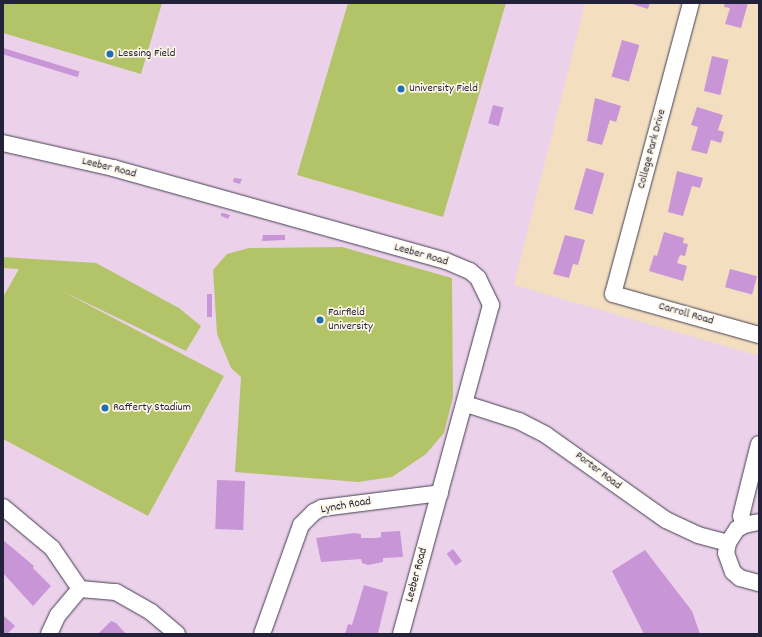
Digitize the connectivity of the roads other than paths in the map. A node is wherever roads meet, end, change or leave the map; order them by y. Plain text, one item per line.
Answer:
1 (691, 3) edge
2 (3, 143) edge
3 (613, 294) joint
4 (759, 335) edge
5 (466, 404) junction
6 (759, 444) edge
7 (440, 493) junction
8 (3, 507) edge
9 (751, 524) edge
10 (728, 543) junction
11 (759, 583) edge
12 (80, 590) junction
13 (49, 634) edge
14 (177, 634) edge
15 (262, 634) edge
16 (401, 634) edge

1 - 3 street, College Park Drive
2 - 5 street, Leeber Road
3 - 4 street, Carroll Road
5 - 7 street, Leeber Road
5 - 10 street, Porter Road
6 - 9 street
7 - 15 street, Lynch Road
7 - 16 street, Leeber Road
8 - 12 street
9 - 10 street
10 - 11 street
12 - 13 street
12 - 14 street

